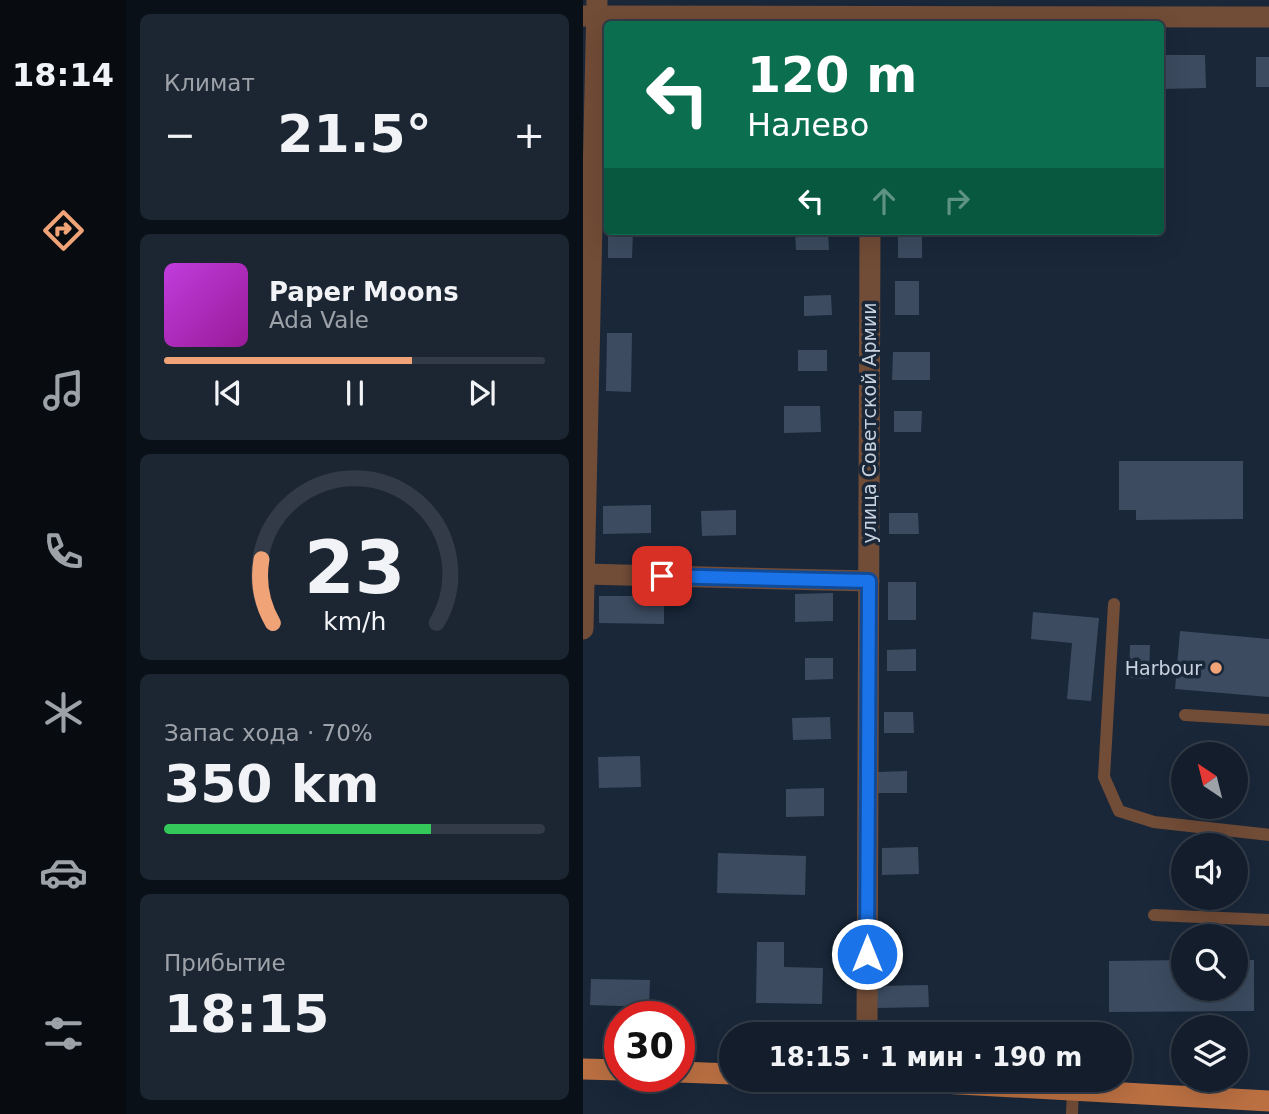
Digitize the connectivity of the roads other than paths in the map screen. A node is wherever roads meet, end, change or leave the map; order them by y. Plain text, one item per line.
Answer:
1 (592, 10) edge
2 (1269, 17) edge
3 (871, 21) edge
4 (870, 235) edge
5 (584, 574) edge
6 (869, 581) junction
7 (1114, 604) dead end
8 (583, 629) edge
9 (1185, 715) dead end
10 (1269, 720) edge
11 (1269, 835) edge
12 (1154, 915) dead end
13 (1269, 920) edge
14 (867, 1022) edge
15 (583, 1069) edge
16 (604, 1070) edge
17 (695, 1073) edge
18 (719, 1074) edge
19 (1073, 1092) edge
20 (1109, 1092) edge
21 (1269, 1101) edge
22 (1072, 1114) edge

1 - 3 street
1 - 5 street
2 - 3 street
4 - 6 street, улица Советской Армии
5 - 6 street
5 - 8 street
6 - 14 street, улица Советской Армии
7 - 11 lane
9 - 10 lane
12 - 13 lane
15 - 16 main road
17 - 18 main road
19 - 22 lane
20 - 21 main road

